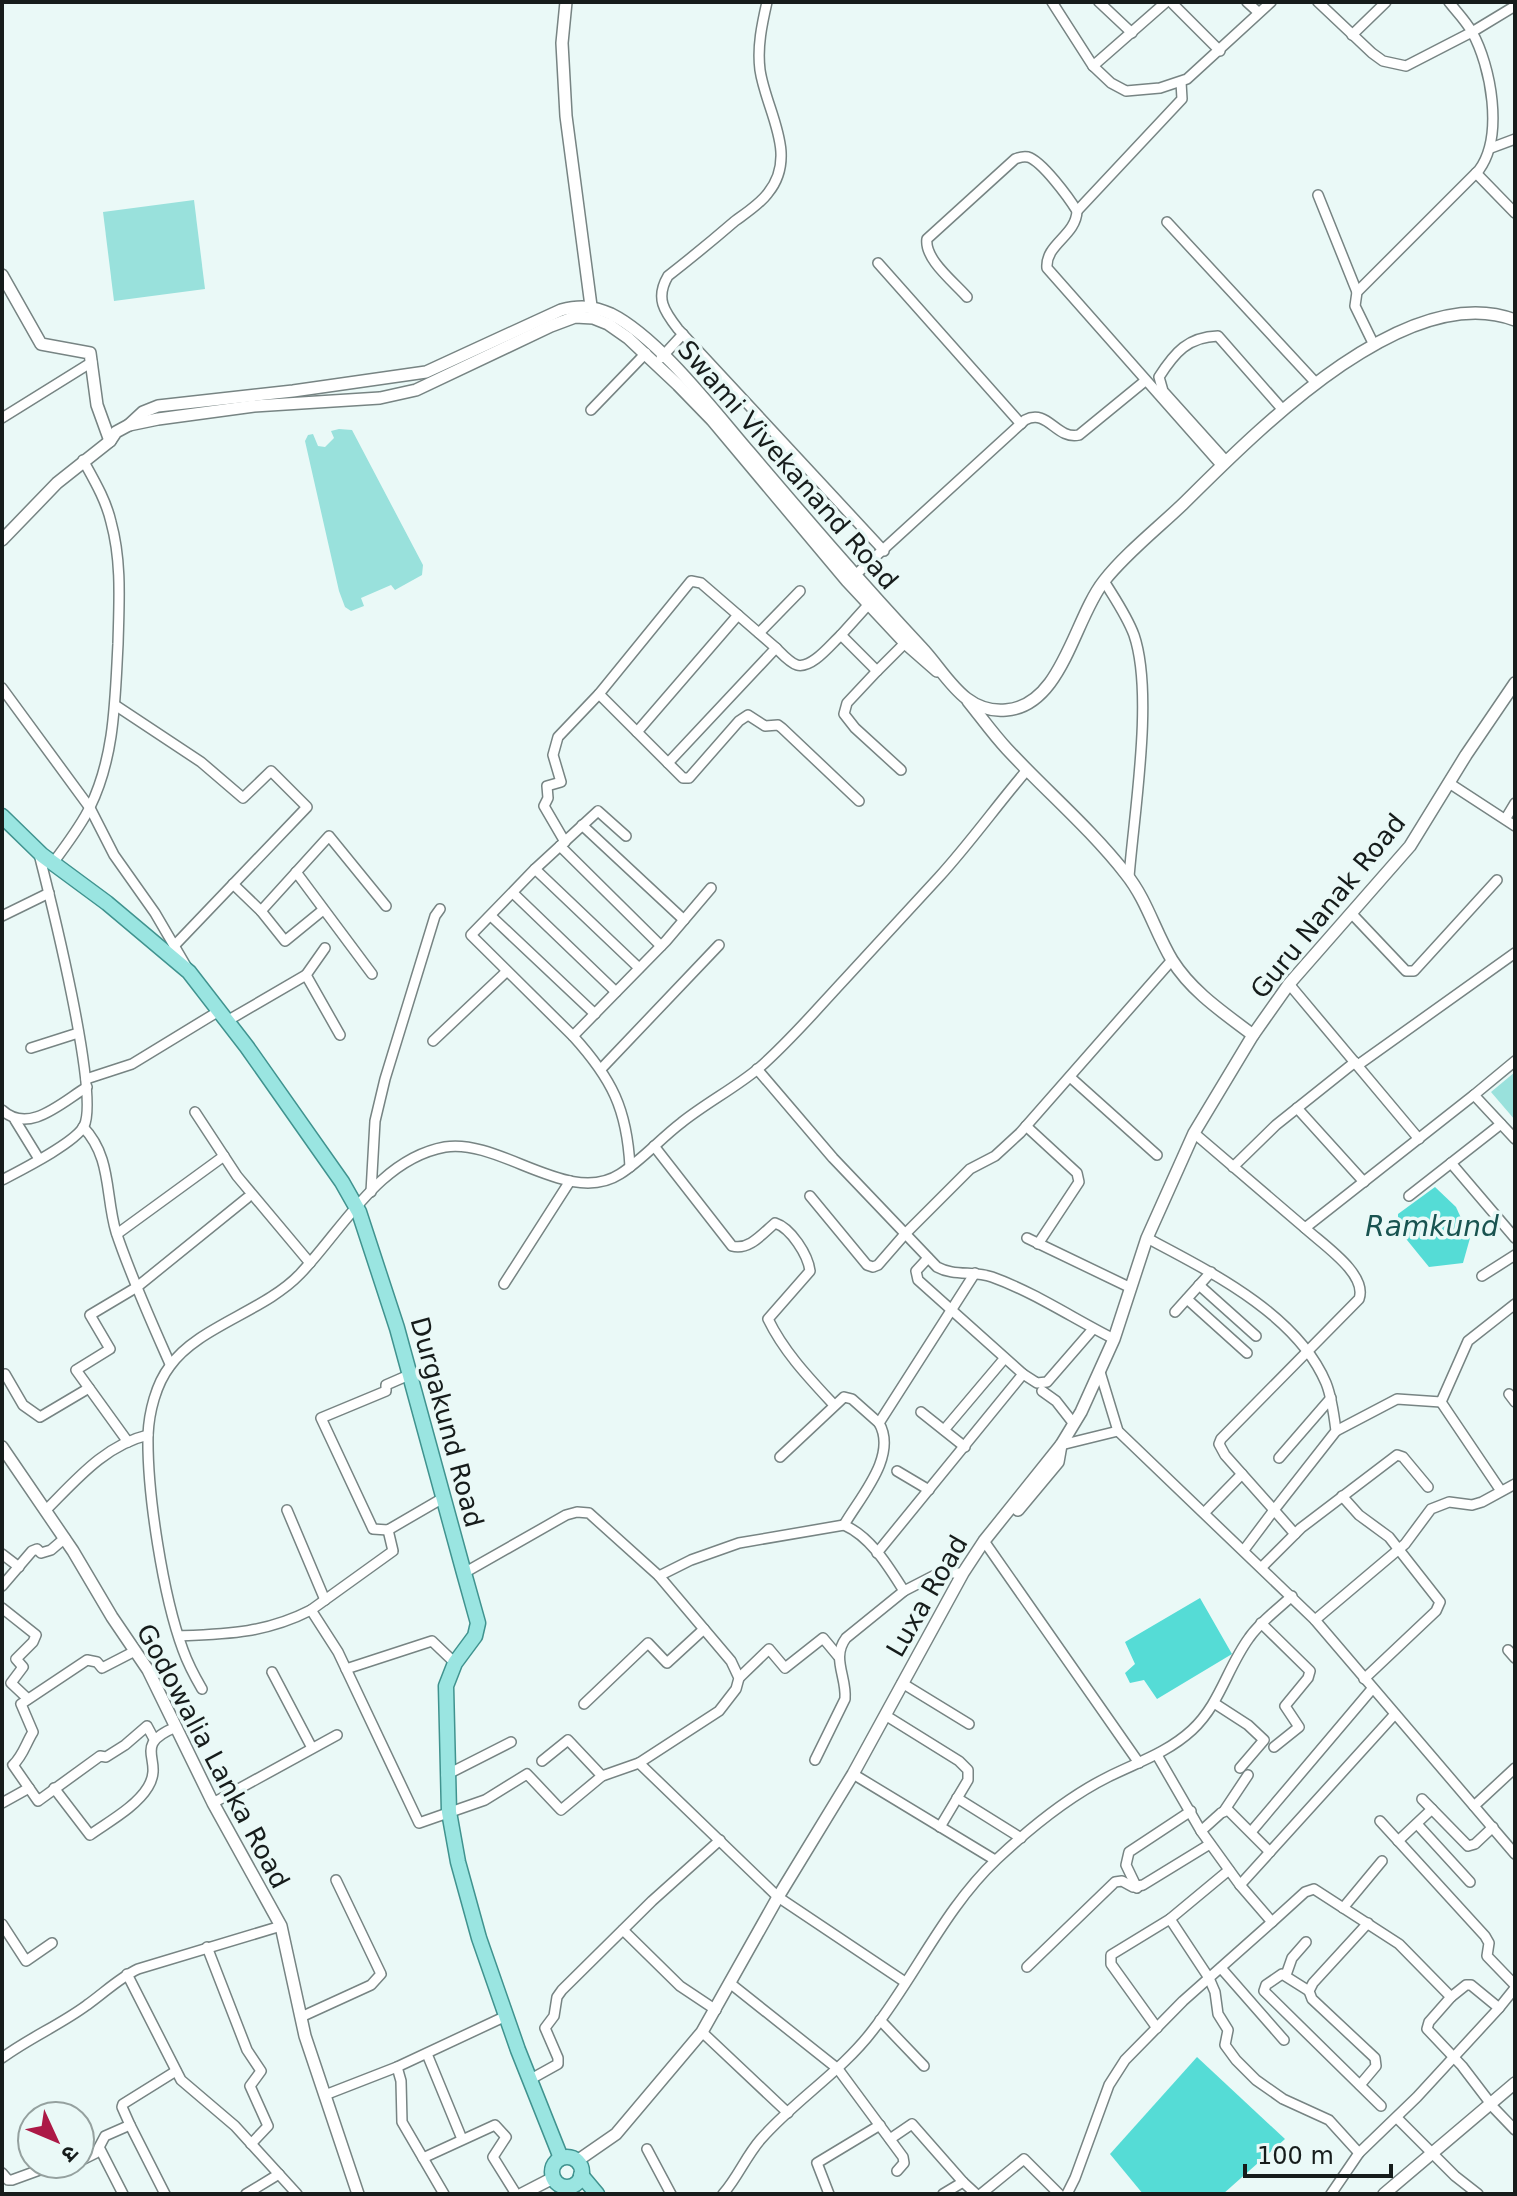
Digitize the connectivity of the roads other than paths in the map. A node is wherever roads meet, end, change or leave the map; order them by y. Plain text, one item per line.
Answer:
1 (566, 2) edge
2 (767, 2) edge
3 (1052, 2) edge
4 (1099, 2) edge
5 (1169, 2) edge
6 (1247, 2) edge
7 (1271, 2) edge
8 (1318, 2) edge
9 (1386, 2) edge
10 (1449, 2) edge
11 (1515, 6) edge
12 (1258, 12) junction
13 (1472, 32) junction
14 (1132, 33) junction
15 (1352, 35) junction
16 (1220, 51) junction
17 (1093, 66) junction
18 (1181, 82) junction
19 (1515, 139) edge
20 (1491, 148) junction
21 (1476, 173) junction
22 (1318, 195) dead end
23 (1077, 211) junction
24 (1515, 213) edge
25 (1167, 222) dead end
26 (878, 263) dead end
27 (3, 278) edge
28 (1357, 292) junction
29 (967, 297) dead end
30 (591, 306) junction
31 (1515, 320) edge
32 (683, 334) junction
33 (1374, 345) junction
34 (646, 353) junction
35 (660, 360) junction
36 (92, 362) junction
37 (1145, 381) junction
38 (1316, 383) junction
39 (591, 410) dead end
40 (1283, 410) junction
41 (2, 418) edge
42 (1021, 424) junction
43 (129, 425) junction
44 (110, 441) junction
45 (83, 460) junction
46 (1224, 464) junction
47 (2, 540) edge
48 (884, 551) junction
49 (850, 578) junction
50 (1104, 581) junction
51 (800, 591) dead end
52 (868, 605) junction
53 (738, 615) junction
54 (759, 633) junction
55 (841, 635) junction
56 (905, 643) junction
57 (776, 648) junction
58 (877, 671) junction
59 (941, 673) junction
60 (1515, 683) edge
61 (2, 688) edge
62 (599, 694) junction
63 (968, 701) junction
64 (115, 705) junction
65 (637, 732) junction
66 (668, 763) junction
67 (901, 770) dead end
68 (1027, 770) junction
69 (1449, 783) junction
70 (859, 801) dead end
71 (1515, 803) edge
72 (90, 808) junction
73 (2, 816) edge
74 (1506, 818) junction
75 (582, 825) junction
76 (1515, 826) edge
77 (626, 836) dead end
78 (562, 844) junction
79 (38, 851) junction
80 (53, 863) junction
81 (535, 869) junction
82 (296, 872) junction
83 (1129, 877) junction
84 (1497, 880) dead end
85 (233, 884) junction
86 (711, 888) dead end
87 (49, 893) junction
88 (513, 893) junction
89 (386, 906) dead end
90 (440, 909) dead end
91 (323, 910) junction
92 (261, 911) junction
93 (1352, 914) junction
94 (2, 916) edge
95 (491, 916) junction
96 (684, 920) junction
97 (719, 945) dead end
98 (174, 946) junction
99 (661, 946) junction
100 (325, 948) dead end
101 (1515, 953) edge
102 (1172, 960) junction
103 (639, 968) junction
104 (189, 972) junction
105 (506, 972) junction
106 (372, 974) dead end
107 (306, 975) junction
108 (1289, 984) junction
109 (616, 992) junction
110 (595, 1014) junction
111 (223, 1016) junction
112 (78, 1033) junction
113 (340, 1035) dead end
114 (1253, 1035) junction
115 (573, 1036) junction
116 (433, 1041) dead end
117 (31, 1048) dead end
118 (1515, 1061) edge
119 (1357, 1063) junction
120 (601, 1069) junction
121 (757, 1069) junction
122 (1070, 1077) junction
123 (87, 1083) junction
124 (1474, 1095) junction
125 (1297, 1108) junction
126 (2, 1110) edge
127 (195, 1112) dead end
128 (15, 1120) junction
129 (1501, 1124) junction
130 (1026, 1126) junction
131 (83, 1127) junction
132 (1194, 1133) junction
133 (1419, 1139) junction
134 (1515, 1139) edge
135 (654, 1146) junction
136 (1157, 1155) dead end
137 (224, 1156) junction
138 (39, 1159) junction
139 (1451, 1163) junction
140 (630, 1167) junction
141 (1233, 1167) junction
142 (2, 1180) edge
143 (570, 1181) junction
144 (1364, 1182) junction
145 (371, 1192) junction
146 (810, 1196) dead end
147 (1409, 1196) dead end
148 (247, 1198) dead end
149 (357, 1208) junction
150 (1305, 1228) junction
151 (117, 1234) junction
152 (905, 1234) junction
153 (1027, 1238) dead end
154 (1147, 1238) junction
155 (1515, 1238) edge
156 (1038, 1244) junction
157 (1515, 1255) edge
158 (928, 1258) junction
159 (310, 1263) junction
160 (1211, 1272) junction
161 (975, 1273) junction
162 (1482, 1276) dead end
163 (504, 1284) dead end
164 (1199, 1285) junction
165 (137, 1287) junction
166 (1131, 1288) junction
167 (1187, 1299) junction
168 (950, 1309) junction
169 (1513, 1310) edge
170 (1175, 1312) dead end
171 (1093, 1329) junction
172 (1256, 1336) dead end
173 (1114, 1339) junction
174 (1307, 1351) junction
175 (1247, 1353) dead end
176 (1004, 1359) junction
177 (170, 1364) junction
178 (1100, 1372) junction
179 (1023, 1374) junction
180 (409, 1375) junction
181 (2, 1376) edge
182 (89, 1388) junction
183 (1042, 1391) dead end
184 (1331, 1398) junction
185 (1441, 1402) junction
186 (834, 1405) junction
187 (921, 1412) dead end
188 (879, 1423) junction
189 (1074, 1424) junction
190 (944, 1430) junction
191 (1118, 1431) junction
192 (1336, 1431) junction
193 (148, 1435) junction
194 (128, 1442) junction
195 (1061, 1445) junction
196 (2, 1447) edge
197 (965, 1447) junction
198 (780, 1457) dead end
199 (1279, 1458) dead end
200 (897, 1471) dead end
201 (1242, 1474) junction
202 (1515, 1484) edge
203 (1428, 1487) dead end
204 (929, 1490) junction
205 (1501, 1491) junction
206 (1342, 1496) junction
207 (443, 1498) junction
208 (46, 1510) junction
209 (287, 1510) dead end
210 (1274, 1510) junction
211 (1205, 1512) junction
212 (844, 1525) junction
213 (388, 1530) junction
214 (1295, 1534) junction
215 (65, 1538) junction
216 (986, 1544) junction
217 (1400, 1549) junction
218 (1244, 1550) junction
219 (877, 1553) junction
220 (2, 1554) edge
221 (19, 1567) junction
222 (1262, 1567) junction
223 (464, 1573) junction
224 (963, 1573) junction
225 (659, 1576) junction
226 (2, 1586) edge
227 (904, 1591) junction
228 (1292, 1596) junction
229 (325, 1600) junction
230 (2, 1608) edge
231 (311, 1610) junction
232 (1315, 1620) junction
233 (1261, 1623) junction
234 (704, 1629) junction
235 (179, 1636) junction
236 (135, 1651) junction
237 (838, 1656) junction
238 (455, 1663) junction
239 (346, 1669) junction
240 (272, 1672) dead end
241 (739, 1678) junction
242 (1364, 1679) junction
243 (905, 1684) junction
244 (202, 1689) dead end
245 (1372, 1689) junction
246 (28, 1699) junction
247 (1214, 1703) junction
248 (584, 1704) dead end
249 (1395, 1714) junction
250 (887, 1717) junction
251 (969, 1724) dead end
252 (176, 1727) junction
253 (337, 1735) dead end
254 (154, 1739) junction
255 (511, 1742) dead end
256 (1274, 1747) dead end
257 (312, 1748) junction
258 (1157, 1755) junction
259 (815, 1760) dead end
260 (542, 1761) dead end
261 (639, 1763) junction
262 (1139, 1763) junction
263 (1515, 1768) edge
264 (446, 1775) junction
265 (602, 1776) junction
266 (858, 1777) junction
267 (29, 1788) junction
268 (54, 1788) junction
269 (957, 1798) junction
270 (1422, 1799) dead end
271 (2, 1803) edge
272 (213, 1803) junction
273 (1474, 1806) junction
274 (1432, 1809) junction
275 (1191, 1811) junction
276 (1224, 1811) junction
277 (449, 1812) junction
278 (1380, 1821) dead end
279 (1417, 1824) junction
280 (940, 1827) junction
281 (1493, 1827) junction
282 (1201, 1831) junction
283 (1251, 1832) junction
284 (1021, 1838) junction
285 (720, 1840) junction
286 (1398, 1841) junction
287 (1210, 1844) junction
288 (1270, 1852) junction
289 (1515, 1854) edge
290 (995, 1860) junction
291 (1382, 1861) dead end
292 (1229, 1870) junction
293 (336, 1880) dead end
294 (1470, 1882) dead end
295 (1240, 1885) junction
296 (1137, 1888) junction
297 (781, 1899) junction
298 (1343, 1908) junction
299 (1170, 1919) junction
300 (1272, 1922) junction
301 (1368, 1923) junction
302 (2, 1924) edge
303 (281, 1926) junction
304 (623, 1930) junction
305 (1306, 1942) dead end
306 (52, 1943) dead end
307 (207, 1947) junction
308 (1027, 1967) dead end
309 (1221, 1968) junction
310 (127, 1974) junction
311 (1286, 1975) junction
312 (1209, 1978) junction
313 (905, 1982) junction
314 (734, 1986) junction
315 (1515, 1986) edge
316 (1309, 1991) junction
317 (1451, 1997) junction
318 (1499, 2008) junction
319 (716, 2010) junction
320 (506, 2016) junction
321 (301, 2017) junction
322 (880, 2020) junction
323 (1157, 2028) junction
324 (704, 2035) junction
325 (1284, 2040) dead end
326 (427, 2054) junction
327 (2, 2058) edge
328 (1455, 2058) junction
329 (924, 2066) dead end
330 (397, 2067) junction
331 (838, 2069) junction
332 (176, 2071) junction
333 (531, 2079) junction
334 (1515, 2083) edge
335 (1360, 2085) junction
336 (325, 2095) junction
337 (1491, 2105) junction
338 (1381, 2106) dead end
339 (788, 2113) junction
340 (1397, 2118) junction
341 (130, 2125) junction
342 (880, 2125) junction
343 (1515, 2130) edge
344 (462, 2139) junction
345 (890, 2139) junction
346 (251, 2144) junction
347 (100, 2149) junction
348 (647, 2149) dead end
349 (96, 2151) edge
350 (1359, 2153) junction
351 (1433, 2155) junction
352 (423, 2158) junction
353 (561, 2158) junction
354 (897, 2171) dead end
355 (279, 2174) junction
356 (585, 2176) edge
357 (553, 2178) junction
358 (963, 2182) junction
359 (573, 2191) edge
360 (523, 2192) edge
361 (123, 2194) edge
362 (165, 2194) edge
363 (246, 2194) edge
364 (297, 2194) edge
365 (358, 2194) edge
366 (444, 2194) edge
367 (671, 2194) edge
368 (723, 2194) edge
369 (829, 2194) edge
370 (943, 2194) edge
371 (978, 2194) edge
372 (1059, 2194) edge
373 (1067, 2194) edge
374 (1331, 2194) edge
375 (1384, 2194) edge
376 (1478, 2194) edge

1 - 30 street
2 - 32 street
3 - 17 street
4 - 14 street
5 - 14 street
5 - 16 street
6 - 12 street
7 - 12 street
8 - 15 street
9 - 15 street
10 - 13 street
11 - 13 street
12 - 16 street
13 - 15 street
13 - 20 street
14 - 17 street
16 - 18 street
17 - 18 street
18 - 23 street
19 - 20 street
20 - 21 street
21 - 24 street
21 - 28 street
22 - 28 street
23 - 29 street
23 - 37 street
25 - 38 street
26 - 42 street
27 - 36 street
28 - 33 street
30 - 35 street, Swami Vivekanand Road
30 - 43 street
31 - 33 street
32 - 35 street
32 - 48 street
33 - 38 street
34 - 35 street, Swami Vivekanand Road
34 - 39 street
34 - 43 street, Swami Vivekanand Road
35 - 49 street, Swami Vivekanand Road
36 - 41 street
36 - 44 street
37 - 42 street
37 - 46 street
38 - 40 street
40 - 46 street
40 - 46 street
42 - 48 street
43 - 44 street
44 - 45 street
45 - 47 street
45 - 64 street
46 - 50 street
48 - 49 street
49 - 52 street, Swami Vivekanand Road
49 - 59 street, Swami Vivekanand Road
50 - 63 street
50 - 83 street
51 - 54 street
52 - 55 street
52 - 56 street, Swami Vivekanand Road
53 - 54 street
53 - 62 street
53 - 65 street
54 - 57 street
55 - 57 street
55 - 58 street
56 - 58 street
56 - 59 street, Swami Vivekanand Road
57 - 66 street
58 - 67 street
59 - 63 street, Swami Vivekanand Road
60 - 69 street, Guru Nanak Road
61 - 72 street
62 - 65 street
62 - 78 street
63 - 68 street
64 - 72 street
64 - 85 street
65 - 66 street
66 - 70 street
68 - 83 street
68 - 121 street
69 - 74 street
69 - 93 street, Guru Nanak Road
71 - 74 street
72 - 80 street
72 - 98 street
73 - 79 main road, Durgakund Road
74 - 76 street
75 - 77 street
75 - 78 street
75 - 96 street
78 - 81 street
78 - 99 street
79 - 80 main road, Durgakund Road
79 - 87 street
80 - 104 main road, Durgakund Road
81 - 88 street
81 - 103 street
82 - 89 street
82 - 91 street
82 - 92 street
83 - 102 street
84 - 93 street
85 - 92 street
85 - 98 street
86 - 96 street
87 - 94 street
87 - 112 street
88 - 95 street
88 - 109 street
90 - 145 street
91 - 92 street
91 - 106 street
93 - 108 street, Guru Nanak Road
95 - 105 street
95 - 110 street
96 - 99 street
97 - 120 street
98 - 104 street
99 - 103 street
100 - 107 street
101 - 119 street
102 - 114 street
102 - 122 street
103 - 109 street
104 - 111 main road, Durgakund Road
105 - 115 street
105 - 116 street
107 - 111 street
107 - 113 street
108 - 114 street, Guru Nanak Road
108 - 119 street
109 - 110 street
110 - 115 street
111 - 123 street
111 - 149 main road, Durgakund Road
112 - 117 street
112 - 123 street
114 - 132 street, Luxa Road
115 - 120 street
118 - 124 street
119 - 125 street
119 - 133 street
120 - 140 street
121 - 135 street
121 - 152 street
122 - 130 street
122 - 136 street
123 - 128 street
123 - 131 street
124 - 129 street
124 - 133 street
125 - 141 street
125 - 144 street
126 - 128 street
127 - 137 street
128 - 138 street
129 - 134 street
129 - 139 street
130 - 152 street
130 - 156 street
131 - 138 street
131 - 151 street
132 - 141 street
132 - 154 street, Luxa Road
133 - 144 street
135 - 140 street
135 - 186 street
137 - 151 street
137 - 159 street
138 - 142 street
139 - 147 street
139 - 155 street
140 - 143 street
141 - 150 street
143 - 145 street
143 - 163 street
144 - 150 street
145 - 149 street
146 - 152 street
148 - 165 street
149 - 159 street
149 - 180 main road, Durgakund Road
150 - 174 street
151 - 165 street
152 - 158 street
153 - 156 street
154 - 160 street
154 - 166 street, Luxa Road
156 - 166 street
157 - 162 street
158 - 161 street
158 - 168 street
159 - 177 street
160 - 164 street
160 - 174 street
161 - 168 street
161 - 171 street
164 - 167 street
164 - 172 street
165 - 177 street
165 - 182 street
166 - 173 street, Luxa Road
167 - 170 street
167 - 175 street
168 - 176 street
168 - 188 street
169 - 185 street
171 - 173 street
171 - 179 street
173 - 178 street, Luxa Road
174 - 184 street
174 - 201 street
176 - 179 street
176 - 190 street
177 - 193 street
178 - 189 street, Luxa Road
178 - 191 street
179 - 197 street
180 - 207 main road, Durgakund Road
180 - 213 street
181 - 182 street
182 - 194 street
183 - 189 street
184 - 192 street
184 - 199 street
185 - 192 street
185 - 205 street
186 - 188 street
186 - 198 street
187 - 190 street
188 - 212 street
189 - 195 street, Luxa Road
190 - 197 street
191 - 195 street
191 - 211 street
192 - 210 street
193 - 194 street
193 - 235 street
194 - 208 street
195 - 216 street, Luxa Road
196 - 208 street, Godowalia Lanka Road
197 - 204 street
200 - 204 street
201 - 210 street
201 - 211 street
202 - 205 street
203 - 206 street
204 - 219 street
205 - 217 street
206 - 214 street
206 - 217 street
207 - 213 street
207 - 223 main road, Durgakund Road
208 - 215 street, Godowalia Lanka Road
209 - 229 street
210 - 214 street
210 - 218 street
211 - 218 street
212 - 219 street
212 - 225 street
213 - 229 street
214 - 222 street
215 - 221 street
215 - 236 street, Godowalia Lanka Road
216 - 224 street, Luxa Road
216 - 243 street
216 - 262 street
217 - 232 street
217 - 242 street
218 - 222 street
219 - 227 street
220 - 221 street
221 - 226 street
222 - 228 street
223 - 225 street
223 - 238 main road, Durgakund Road
224 - 227 street
224 - 243 street, Luxa Road
225 - 234 street
227 - 237 street
228 - 232 street
228 - 233 street
229 - 231 street
230 - 246 street
231 - 235 street
231 - 239 street
232 - 242 street
233 - 247 street
233 - 256 street
234 - 241 street
234 - 248 street
235 - 244 street
236 - 246 street
236 - 252 street, Godowalia Lanka Road
237 - 241 street
237 - 259 street
238 - 239 street
238 - 264 main road, Durgakund Road
239 - 277 street
240 - 257 street
241 - 261 street
242 - 245 street
243 - 250 street, Luxa Road
243 - 251 street
245 - 249 street
245 - 283 street
246 - 267 street
247 - 258 street
247 - 276 street
249 - 273 street
249 - 288 street
250 - 266 street
250 - 269 street
250 - 297 street, Luxa Road
252 - 254 street
252 - 272 street, Godowalia Lanka Road
253 - 257 street
254 - 268 street
254 - 268 street
255 - 264 street
257 - 272 street
258 - 262 street
258 - 275 street
260 - 265 street
261 - 265 street
261 - 285 street
262 - 284 street
263 - 273 street
264 - 277 main road, Durgakund Road
265 - 277 street
266 - 280 street
266 - 297 street
267 - 268 street
267 - 271 street
269 - 280 street
269 - 284 street
270 - 274 street
272 - 303 street, Godowalia Lanka Road
273 - 281 street
274 - 279 street
274 - 281 street
275 - 282 street
275 - 296 street
276 - 282 street
276 - 283 street
277 - 320 main road, Durgakund Road
278 - 286 street
279 - 286 street
279 - 294 street
280 - 290 street
281 - 289 street
282 - 287 street
283 - 288 street
284 - 290 street
285 - 297 street
285 - 304 street
286 - 315 street
287 - 292 street
287 - 296 street
288 - 295 street
290 - 313 street
291 - 298 street
292 - 295 street
292 - 299 street
293 - 321 street
295 - 300 street
296 - 308 street
297 - 313 street
297 - 314 street, Luxa Road
298 - 300 street
298 - 301 street
299 - 312 street
299 - 323 street
300 - 309 street
301 - 316 street
301 - 317 street
302 - 306 street
303 - 307 street
303 - 321 street, Godowalia Lanka Road
304 - 319 street
304 - 333 street
305 - 311 street
307 - 310 street
307 - 346 street
309 - 312 street
309 - 325 street
310 - 327 street
310 - 332 street
311 - 316 street
311 - 335 street
312 - 323 street
312 - 350 street
313 - 322 street
314 - 319 street, Luxa Road
314 - 324 street
314 - 331 street
315 - 318 street
316 - 335 street
317 - 318 street
317 - 328 street
318 - 328 street
319 - 324 street, Luxa Road
320 - 326 street
320 - 333 main road, Durgakund Road
321 - 336 street, Godowalia Lanka Road
322 - 329 street
322 - 331 street
323 - 373 street
324 - 339 street
324 - 356 street
324 - 356 street, Luxa Road
326 - 330 street
326 - 344 street
328 - 337 street
328 - 340 street
330 - 336 street
330 - 352 street
331 - 339 street
331 - 342 street
332 - 341 street
332 - 346 street
333 - 353 main road, Durgakund Road
334 - 337 street
335 - 338 street
336 - 365 street, Godowalia Lanka Road
337 - 343 street
337 - 351 street
339 - 368 street
340 - 350 street
340 - 351 street
341 - 347 street
341 - 362 street
342 - 345 street
342 - 369 street
344 - 352 street
344 - 360 street
345 - 354 street
345 - 358 street
346 - 355 street
347 - 349 street
347 - 361 street
348 - 367 street
350 - 374 street
351 - 375 street
351 - 376 street
352 - 366 street
353 - 356 main road
353 - 357 main road
355 - 363 street
355 - 364 street
356 - 359 main road
357 - 359 main road
357 - 360 street
358 - 370 street
358 - 371 street
371 - 372 street

